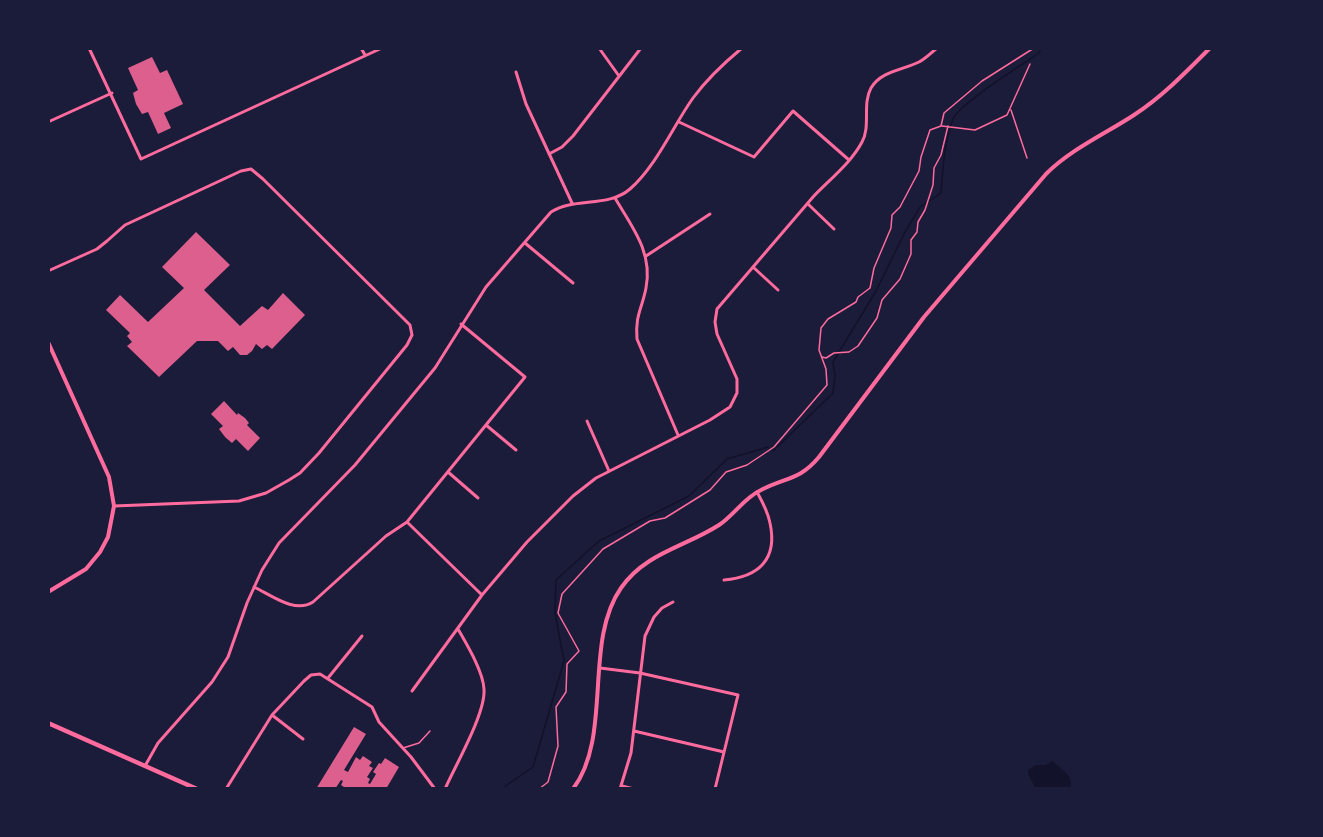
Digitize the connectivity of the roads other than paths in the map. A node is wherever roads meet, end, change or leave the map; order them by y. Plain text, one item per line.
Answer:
1 (90, 48) edge
2 (361, 48) edge
3 (382, 48) edge
4 (599, 48) edge
5 (641, 48) edge
6 (742, 48) edge
7 (937, 48) edge
8 (1210, 48) edge
9 (365, 55) junction
10 (516, 72) dead end
11 (620, 76) junction
12 (112, 93) junction
13 (48, 122) edge
14 (679, 122) junction
15 (549, 154) junction
16 (849, 160) junction
17 (615, 198) junction
18 (572, 203) junction
19 (808, 204) junction
20 (710, 214) dead end
21 (834, 229) dead end
22 (525, 243) junction
23 (646, 256) junction
24 (753, 267) junction
25 (48, 271) edge
26 (573, 283) dead end
27 (778, 290) dead end
28 (461, 324) junction
29 (48, 342) edge
30 (587, 421) dead end
31 (486, 425) junction
32 (678, 435) junction
33 (516, 450) dead end
34 (609, 471) junction
35 (448, 472) junction
36 (757, 492) junction
37 (478, 498) dead end
38 (114, 506) junction
39 (407, 522) junction
40 (724, 580) dead end
41 (254, 587) junction
42 (48, 592) edge
43 (482, 595) junction
44 (673, 602) dead end
45 (458, 629) junction
46 (362, 636) dead end
47 (600, 668) junction
48 (640, 673) junction
49 (328, 678) junction
50 (412, 691) dead end
51 (272, 715) junction
52 (48, 723) edge
53 (430, 731) dead end
54 (634, 731) junction
55 (303, 739) dead end
56 (402, 748) junction
57 (724, 752) junction
58 (145, 766) junction
59 (621, 788) edge
60 (197, 789) edge
61 (226, 789) edge
62 (435, 789) edge
63 (445, 789) edge
64 (573, 789) edge
65 (634, 789) edge
66 (715, 789) edge

1 - 12 street
2 - 9 street
3 - 9 street
4 - 11 street
5 - 11 street
6 - 14 street
7 - 16 street
8 - 36 street
9 - 12 street
10 - 15 street
11 - 15 street
12 - 13 street
14 - 16 street
14 - 17 street
15 - 18 street
16 - 19 street
17 - 18 street
17 - 23 street
18 - 22 street
19 - 21 street
19 - 24 street
20 - 23 street
22 - 26 street
22 - 28 street
23 - 32 street
24 - 27 street
24 - 32 street
25 - 38 street
28 - 31 street
28 - 41 street
29 - 38 street
30 - 34 street
31 - 33 street
31 - 35 street
32 - 34 street
34 - 43 street
35 - 37 street
35 - 39 street
36 - 40 street
36 - 47 street
38 - 42 street
39 - 41 street
39 - 43 street
41 - 58 street
43 - 45 street
44 - 48 street
45 - 50 street
45 - 63 street
46 - 49 street
47 - 48 street
47 - 64 street
48 - 54 street
48 - 57 street
49 - 51 street
49 - 56 street
51 - 55 street
51 - 61 street
52 - 58 main road
53 - 56 lane
54 - 57 street
54 - 59 street
56 - 62 street
57 - 66 street
58 - 60 main road
59 - 65 street

